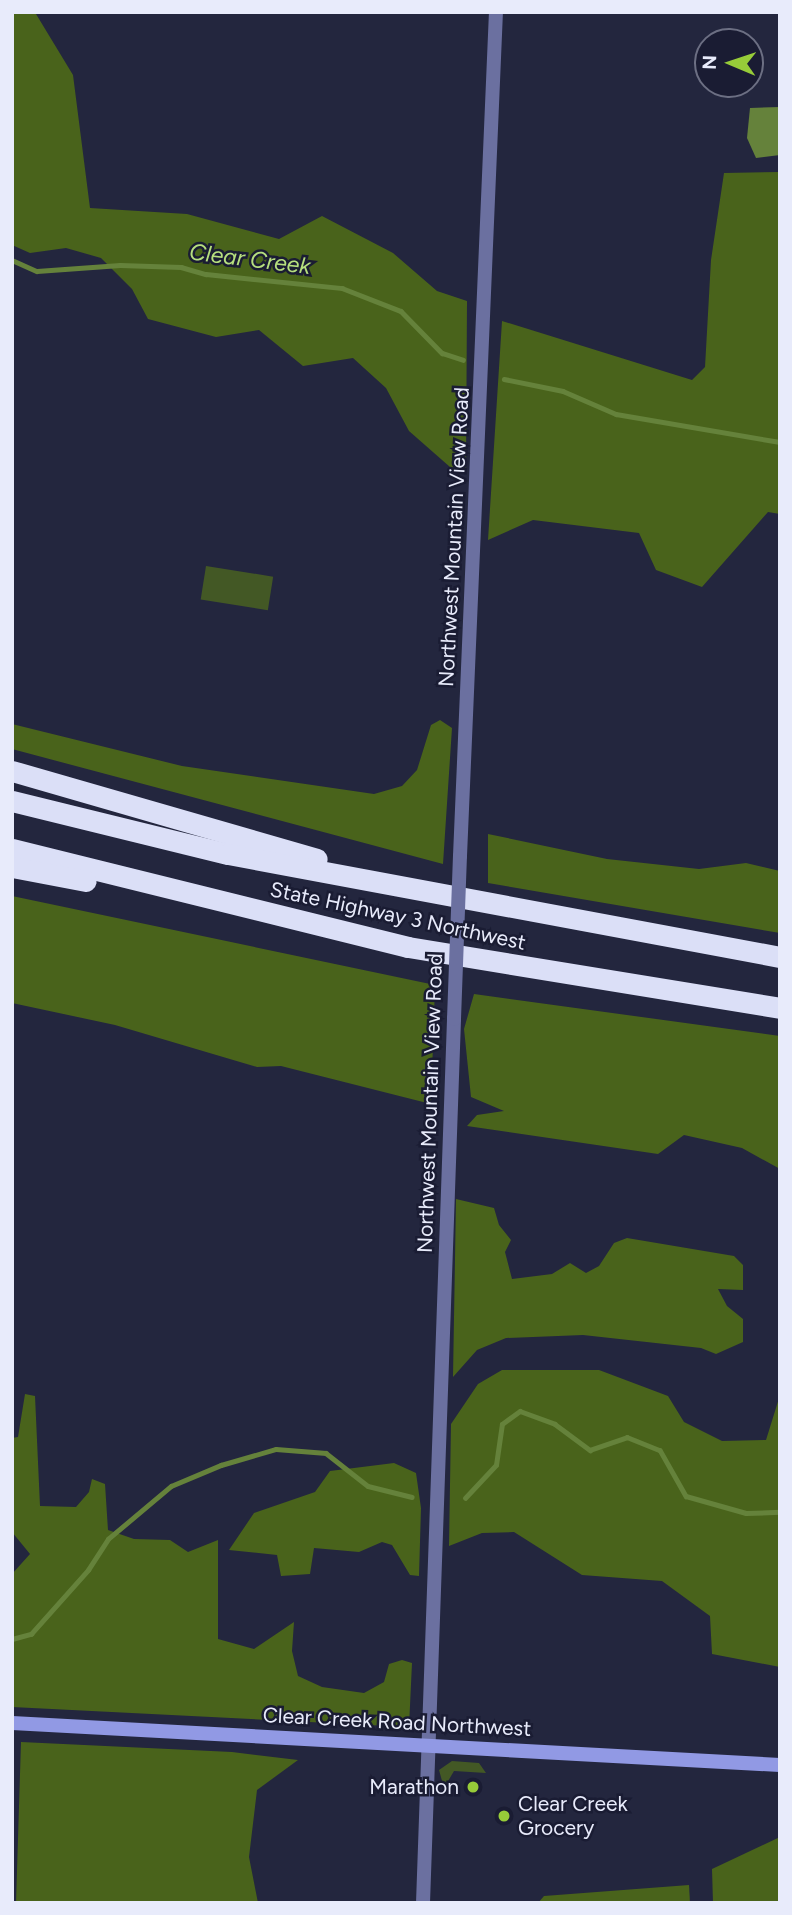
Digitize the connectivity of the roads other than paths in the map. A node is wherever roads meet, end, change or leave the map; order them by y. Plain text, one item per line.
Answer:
1 (496, 12) edge
2 (12, 771) edge
3 (12, 801) edge
4 (12, 849) edge
5 (12, 867) edge
6 (443, 895) junction
7 (298, 923) junction
8 (780, 957) edge
9 (780, 1007) edge
10 (12, 1723) edge
11 (428, 1744) junction
12 (780, 1765) edge
13 (423, 1903) edge

1 - 11 street, Northwest Mountain View Road, bridge
2 - 6 highway
3 - 6 highway, State Highway 3 Northwest
4 - 7 highway, State Highway 3 Northwest
5 - 7 highway
6 - 8 highway, State Highway 3 Northwest
7 - 9 highway, State Highway 3 Northwest
10 - 11 main road, Clear Creek Road Northwest
11 - 12 main road, Clear Creek Road Northwest
11 - 13 street, Northwest Mountain View Road

